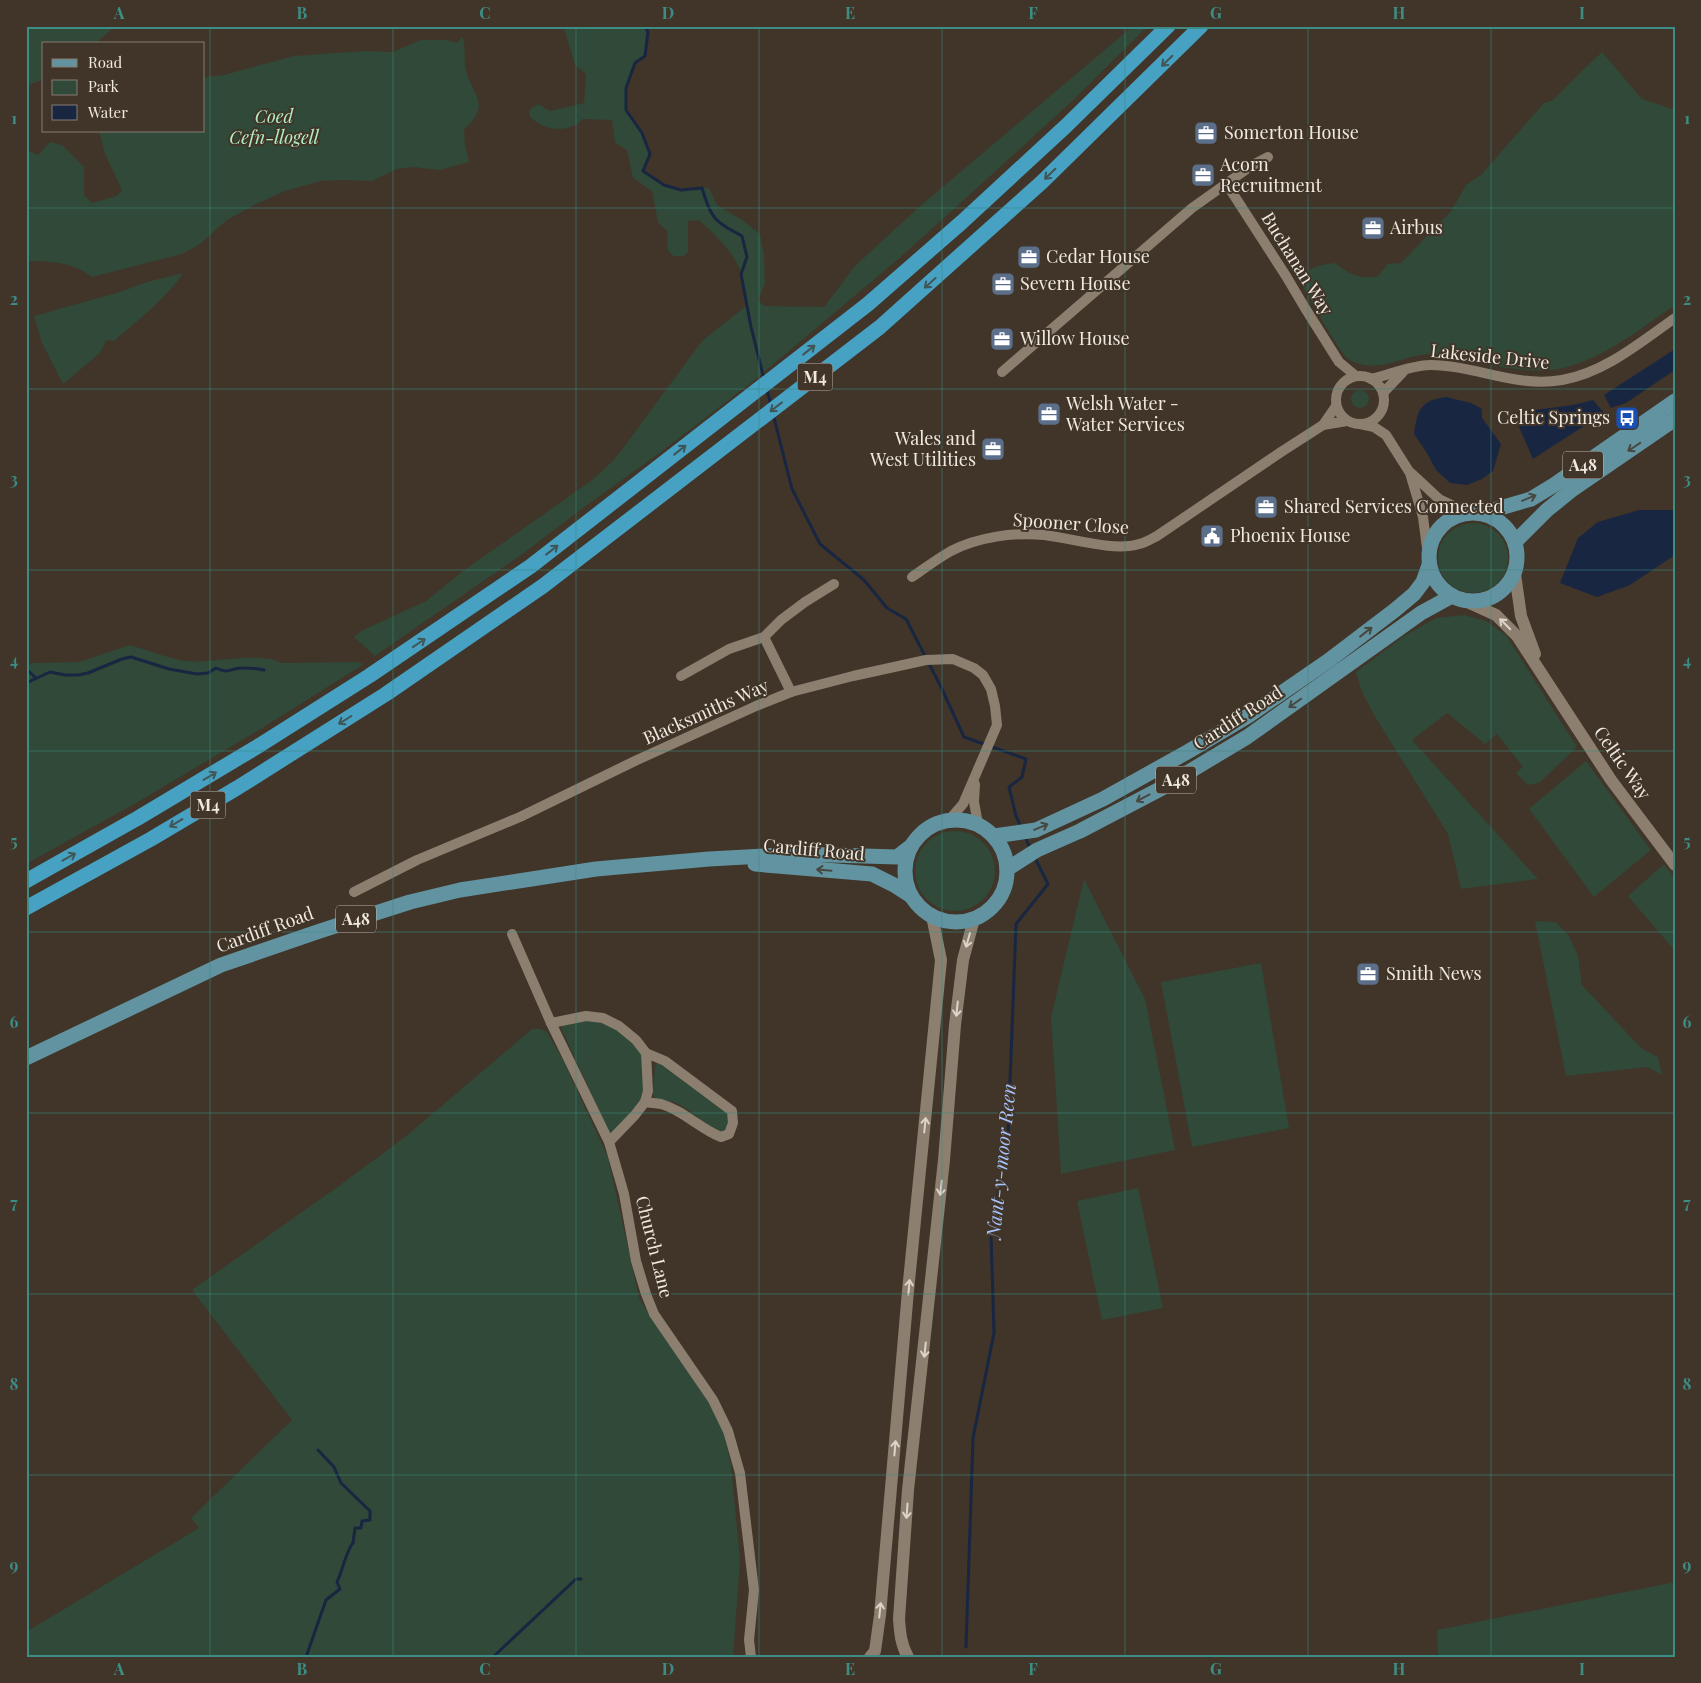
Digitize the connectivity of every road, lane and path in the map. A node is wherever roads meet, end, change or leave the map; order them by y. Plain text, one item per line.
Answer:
1 (1168, 26) edge
2 (1201, 26) edge
3 (1268, 157) dead end
4 (1226, 183) junction
5 (1675, 318) edge
6 (1340, 362) junction
7 (1405, 370) junction
8 (1002, 372) dead end
9 (1356, 376) junction
10 (1371, 379) junction
11 (1337, 391) junction
12 (1383, 394) junction
13 (1675, 401) edge
14 (1336, 406) junction
15 (1380, 413) junction
16 (1675, 419) edge
17 (1347, 421) junction
18 (1360, 424) junction
19 (1323, 425) junction
20 (1386, 435) junction
21 (1410, 473) junction
22 (1475, 513) junction
23 (1515, 542) junction
24 (1429, 561) junction
25 (1514, 574) junction
26 (912, 577) dead end
27 (834, 584) dead end
28 (1458, 598) junction
29 (764, 636) junction
30 (681, 676) dead end
31 (1545, 677) junction
32 (791, 692) junction
33 (975, 778) junction
34 (949, 820) junction
35 (978, 824) junction
36 (994, 836) junction
37 (910, 847) junction
38 (709, 859) junction
39 (1675, 865) edge
40 (1007, 869) junction
41 (26, 881) edge
42 (354, 892) dead end
43 (911, 896) junction
44 (26, 908) edge
45 (932, 916) junction
46 (974, 919) junction
47 (512, 934) dead end
48 (551, 1022) junction
49 (646, 1053) junction
50 (26, 1058) edge
51 (645, 1102) junction
52 (609, 1142) junction
53 (752, 1657) edge
54 (870, 1657) edge
55 (908, 1657) edge

41 -> 1 highway, M4
2 -> 44 highway, M4
3 - 4 street
4 - 6 street, Buchanan Way
4 - 8 street
5 - 7 street, Lakeside Drive
6 - 9 street, Buchanan Way
6 - 11 street
7 - 10 street, Lakeside Drive
7 - 12 street, Lakeside Drive
9 - 10 street, Buchanan Way
9 - 11 street
10 - 12 street
11 - 14 street
12 - 15 street
22 -> 13 main road, Cardiff Road / A48
14 - 17 street
14 - 19 street, Spooner Close
15 - 18 street
15 - 20 street
16 -> 23 main road, A48
17 - 18 street
17 - 19 street, Spooner Close
18 - 20 street
19 - 26 street, Spooner Close
20 - 21 street
21 - 22 street
21 - 24 street
22 - 23 main road
22 - 24 main road, Cardiff Road
23 - 25 main road
24 - 28 main road
36 -> 24 main road, Cardiff Road / A48
25 - 28 main road, Cardiff Road
25 - 31 street, Celtic Way
27 - 29 street
31 -> 28 street, Celtic Way
28 -> 40 main road, Cardiff Road / A48
29 - 30 street
29 - 32 street
31 - 39 street, Celtic Way
32 - 33 street, Blacksmiths Way
32 - 42 street, Blacksmiths Way
33 - 34 street, Blacksmiths Way
33 - 35 street, Blacksmiths Way
34 - 35 main road
34 - 37 main road
35 - 36 main road
36 - 40 main road
37 - 38 main road, Cardiff Road / A48
37 - 43 main road
43 -> 38 main road, Cardiff Road / A48
38 - 50 main road, Cardiff Road / A48
40 - 46 main road
43 - 45 main road
45 - 46 main road
54 -> 45 street
46 -> 55 street
47 - 48 street, Church Lane
48 - 49 street
48 - 52 street, Church Lane
49 - 51 street
49 - 51 street
51 - 52 street
52 - 53 street, Church Lane

